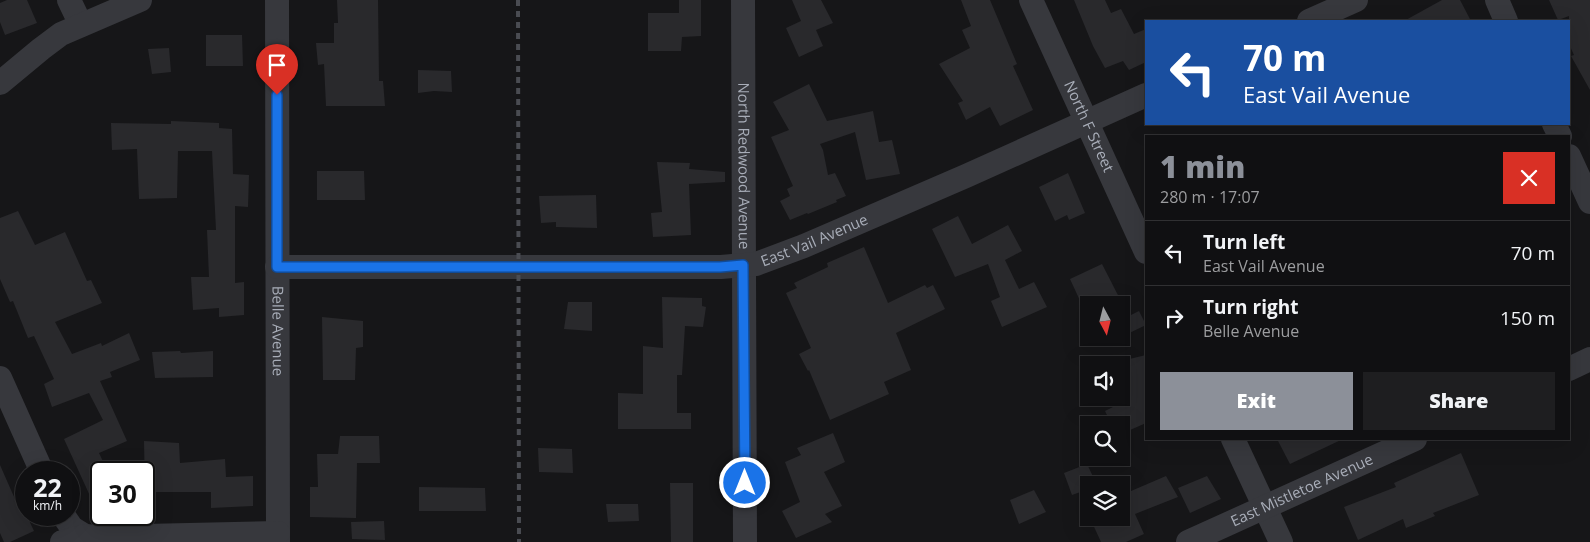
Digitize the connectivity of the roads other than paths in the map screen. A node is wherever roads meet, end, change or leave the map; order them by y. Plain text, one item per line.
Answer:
1 (69, 0) edge
2 (140, 0) edge
3 (277, 0) edge
4 (743, 0) edge
5 (1031, 0) edge
6 (1356, 0) edge
7 (1497, 0) edge
8 (1311, 20) edge
9 (1506, 20) edge
10 (81, 26) junction
11 (0, 83) edge
12 (1145, 95) edge
13 (1086, 122) junction
14 (1570, 158) edge
15 (1590, 202) edge
16 (1145, 250) edge
17 (743, 265) junction
18 (277, 267) junction
19 (1590, 359) edge
20 (1570, 369) edge
21 (0, 378) edge
22 (1233, 440) edge
23 (1413, 440) edge
24 (37, 461) edge
25 (1265, 507) junction
26 (71, 526) edge
27 (86, 536) junction
28 (278, 538) edge
29 (62, 542) edge
30 (745, 542) edge
31 (1188, 542) edge
32 (1281, 542) edge

1 - 10 street
2 - 10 street
3 - 18 street, Belle Avenue
4 - 17 street, North Redwood Avenue
5 - 13 street, North F Street
6 - 8 street
7 - 9 street
10 - 11 street
12 - 13 street, East Vail Avenue
13 - 16 street, North F Street
13 - 17 street, East Vail Avenue
14 - 15 street
17 - 18 street, East Vail Avenue
17 - 30 street, North Redwood Avenue
18 - 28 street, Belle Avenue
19 - 20 street
21 - 24 street
22 - 25 street
23 - 25 street, East Mistletoe Avenue
25 - 31 street, East Mistletoe Avenue
25 - 32 street
26 - 27 street
27 - 28 street
27 - 29 street

